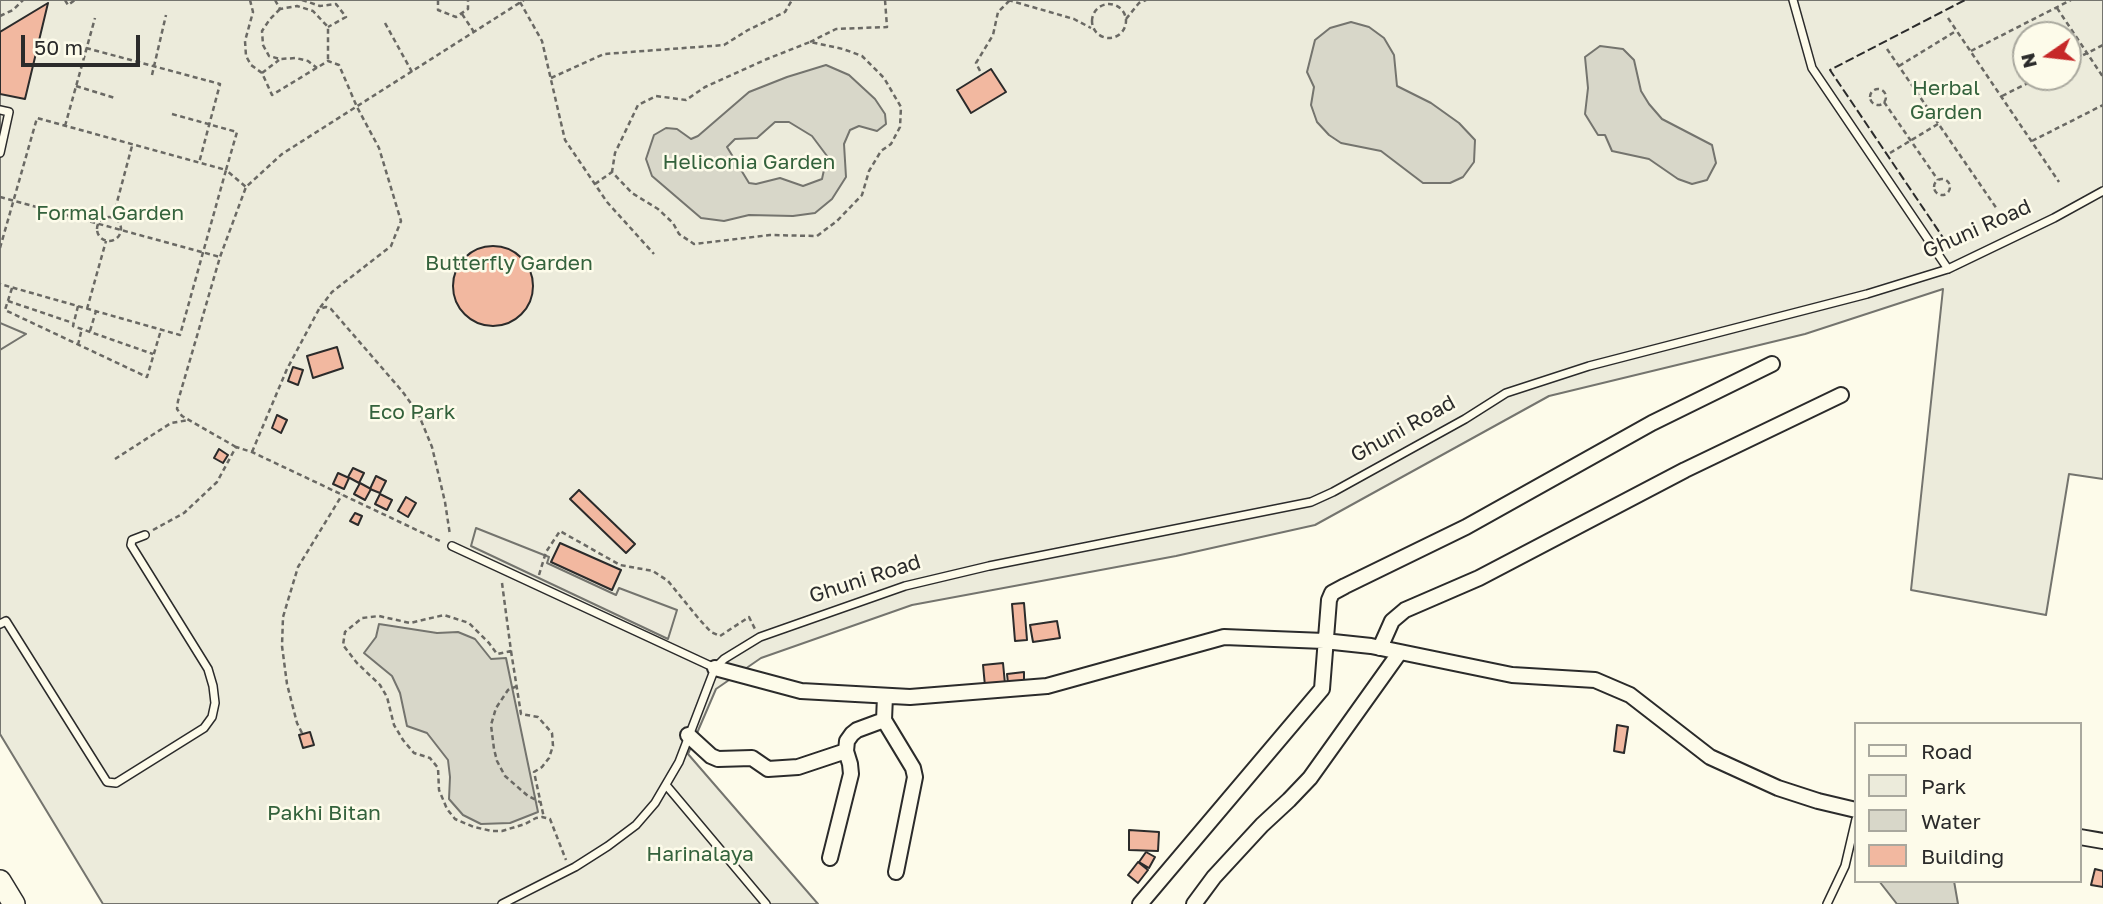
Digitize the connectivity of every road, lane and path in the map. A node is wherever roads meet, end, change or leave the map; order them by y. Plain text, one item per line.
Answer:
1 (23, 0) edge
2 (65, 0) edge
3 (75, 0) edge
4 (250, 0) edge
5 (275, 0) edge
6 (302, 0) edge
7 (438, 0) edge
8 (468, 0) edge
9 (792, 0) edge
10 (885, 0) edge
11 (1009, 0) edge
12 (1146, 0) edge
13 (1793, 0) edge
14 (2071, 0) edge
15 (522, 1) edge
16 (2057, 8) junction
17 (280, 9) junction
18 (462, 14) junction
19 (166, 15) dead end
20 (0, 16) edge
21 (1948, 18) dead end
22 (95, 19) dead end
23 (1126, 19) junction
24 (384, 23) dead end
25 (328, 27) junction
26 (1093, 28) junction
27 (1957, 30) junction
28 (474, 32) junction
29 (810, 42) junction
30 (2103, 45) edge
31 (86, 48) junction
32 (1887, 49) dead end
33 (1971, 51) junction
34 (2088, 52) junction
35 (2082, 55) edge
36 (280, 59) junction
37 (328, 61) junction
38 (153, 66) junction
39 (1899, 66) junction
40 (317, 68) junction
41 (980, 71) dead end
42 (412, 72) junction
43 (262, 73) junction
44 (152, 75) dead end
45 (2103, 77) edge
46 (551, 78) junction
47 (76, 86) junction
48 (2012, 91) edge
49 (2002, 96) junction
50 (115, 97) dead end
51 (1884, 102) junction
52 (2103, 105) edge
53 (357, 107) junction
54 (0, 110) edge
55 (172, 114) dead end
56 (209, 124) junction
57 (1938, 124) junction
58 (65, 126) junction
59 (1910, 141) junction
60 (2032, 141) junction
61 (133, 144) junction
62 (0, 153) edge
63 (1890, 153) dead end
64 (199, 163) junction
65 (226, 170) junction
66 (612, 172) junction
67 (1938, 180) junction
68 (2059, 182) dead end
69 (595, 184) junction
70 (246, 187) junction
71 (2103, 191) edge
72 (0, 197) edge
73 (13, 201) junction
74 (1997, 209) dead end
75 (113, 217) junction
76 (99, 223) junction
77 (121, 230) junction
78 (106, 240) junction
79 (0, 248) edge
80 (202, 252) junction
81 (654, 254) dead end
82 (220, 257) junction
83 (1948, 269) junction
84 (0, 284) edge
85 (12, 288) junction
86 (8, 301) junction
87 (78, 306) junction
88 (87, 309) junction
89 (319, 309) junction
90 (96, 311) junction
91 (73, 323) junction
92 (82, 328) junction
93 (161, 330) junction
94 (90, 331) junction
95 (78, 345) junction
96 (153, 354) junction
97 (1772, 364) dead end
98 (1842, 395) dead end
99 (189, 421) junction
100 (236, 447) junction
101 (252, 452) junction
102 (115, 459) dead end
103 (342, 495) junction
104 (145, 535) joint
105 (452, 547) junction
106 (500, 569) junction
107 (536, 585) junction
108 (0, 624) edge
109 (759, 638) junction
110 (1326, 641) junction
111 (1375, 647) junction
112 (511, 651) junction
113 (1400, 652) junction
114 (715, 668) junction
115 (517, 686) junction
116 (885, 696) junction
117 (884, 720) junction
118 (302, 733) dead end
119 (688, 735) junction
120 (846, 751) junction
121 (666, 785) junction
122 (540, 802) junction
123 (1854, 810) edge
124 (544, 818) junction
125 (1854, 828) edge
126 (2082, 837) edge
127 (2103, 841) edge
128 (830, 858) dead end
129 (570, 869) junction
130 (896, 872) dead end
131 (0, 881) edge
132 (14, 904) edge
133 (502, 904) edge
134 (766, 904) edge
135 (1140, 904) edge
136 (1194, 904) edge
137 (1827, 904) edge

1 - 20 path
2 - 3 path
4 - 43 path
5 - 17 path
6 - 25 path
7 - 18 path
8 - 18 path
9 - 46 path
10 - 29 path
11 - 26 path
11 - 41 path
12 - 23 path
13 - 83 lane
14 - 16 path
15 - 28 path
15 - 46 path
16 - 33 path
16 - 34 path
17 - 25 path
17 - 36 path
18 - 28 path
19 - 38 path
21 - 27 path
22 - 31 path
23 - 26 path
23 - 26 path
24 - 42 path
25 - 37 path
27 - 33 path
27 - 39 path
28 - 42 path
29 - 66 path
29 - 66 path
30 - 34 path
31 - 38 path
31 - 47 path
32 - 39 path
33 - 49 path
34 - 35 path
34 - 45 path
36 - 40 path
36 - 43 path
37 - 40 path
37 - 53 path
38 - 44 path
38 - 56 path
39 - 57 path
40 - 43 path
42 - 53 path
46 - 69 path
47 - 50 path
47 - 58 path
48 - 49 path
49 - 60 path
51 - 51 path
51 - 59 path
52 - 60 path
53 - 70 path
53 - 89 path
54 - 62 lane
55 - 56 path
56 - 64 path
56 - 65 path
57 - 59 path
57 - 74 path
58 - 61 path
58 - 73 path
59 - 63 path
59 - 67 path
60 - 68 path
61 - 64 path
61 - 75 path
64 - 65 path
65 - 70 path
65 - 80 path
66 - 69 path
67 - 67 path
69 - 81 path
70 - 82 path
71 - 83 lane, Ghuni Road
72 - 73 path
73 - 76 path
73 - 79 path
75 - 76 path
75 - 77 path
76 - 77 path
76 - 78 path
77 - 78 path
77 - 80 path
78 - 88 path
80 - 82 path
80 - 93 path
82 - 99 path
83 - 109 lane, Ghuni Road
84 - 85 path
85 - 86 path
85 - 87 path
86 - 91 path
86 - 95 path
87 - 88 path
87 - 91 path
88 - 90 path
89 - 101 path
89 - 105 path
90 - 93 path
90 - 94 path
91 - 92 path
92 - 94 path
92 - 95 path
93 - 96 path
94 - 96 path
95 - 96 path
97 - 110 street
98 - 111 street
99 - 100 path
99 - 102 path
100 - 101 path
100 - 104 path
101 - 103 path
103 - 105 path
103 - 118 path
104 - 108 lane
105 - 106 lane
106 - 107 lane
106 - 112 path
107 - 109 path
107 - 114 lane
109 - 114 lane, Ghuni Road
110 - 111 street
110 - 116 street
110 - 135 street
111 - 113 street
112 - 115 path
112 - 124 path
113 - 123 street
113 - 136 street
114 - 116 street
114 - 119 lane
115 - 122 path
115 - 122 path
116 - 117 street
117 - 120 street
117 - 130 street
119 - 120 street
119 - 121 lane
120 - 128 street
121 - 129 lane
121 - 134 lane
122 - 124 path
124 - 129 path
125 - 137 lane
126 - 127 street
129 - 133 lane
131 - 132 street

